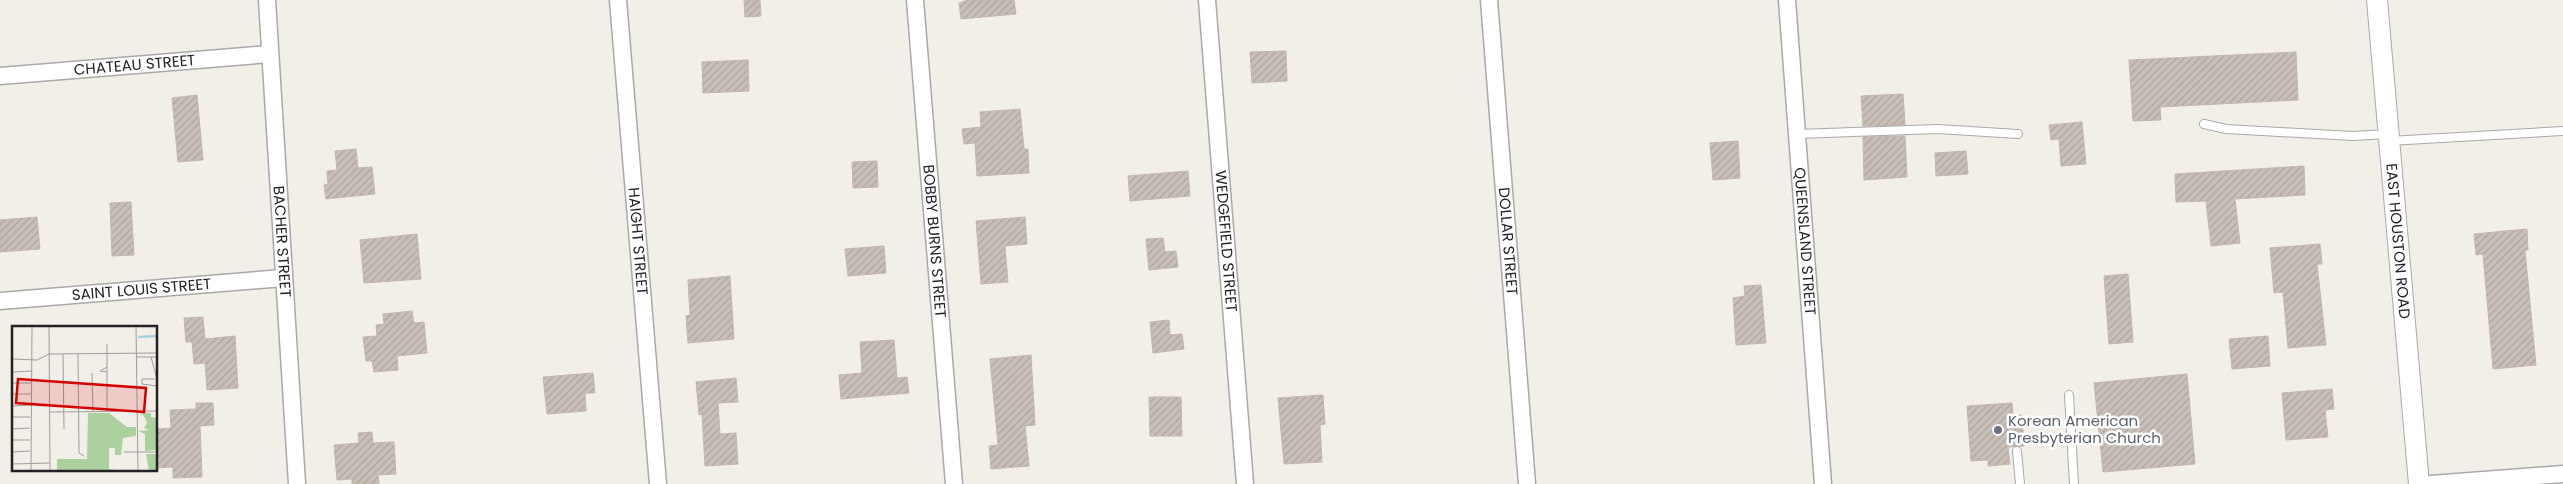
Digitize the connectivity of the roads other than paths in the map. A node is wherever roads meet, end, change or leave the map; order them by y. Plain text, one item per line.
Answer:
1 (267, 0) edge
2 (618, 0) edge
3 (915, 0) edge
4 (1207, 0) edge
5 (1489, 0) edge
6 (1786, 0) edge
7 (2377, 0) edge
8 (270, 54) junction
9 (0, 76) edge
10 (2204, 124) dead end
11 (2563, 131) edge
12 (1796, 134) junction
13 (2018, 134) dead end
14 (2389, 138) junction
15 (283, 278) junction
16 (0, 301) edge
17 (2069, 395) dead end
18 (2017, 451) dead end
19 (2563, 474) edge
20 (297, 484) edge
21 (658, 484) edge
22 (954, 484) edge
23 (1245, 484) edge
24 (1527, 484) edge
25 (1823, 484) edge
26 (2020, 484) edge
27 (2074, 484) edge
28 (2419, 484) edge
29 (2431, 484) edge

1 - 8 street, BACHER STREET
2 - 21 street, HAIGHT STREET
3 - 22 street, BOBBY BURNS STREET
4 - 23 street, WEDGEFIELD STREET
5 - 24 street, DOLLAR STREET
6 - 12 street, QUEENSLAND STREET
7 - 14 street, EAST HOUSTON ROAD
8 - 9 street, CHATEAU STREET
8 - 15 street, BACHER STREET
10 - 14 lane
11 - 14 lane
12 - 13 lane
12 - 25 street, QUEENSLAND STREET
14 - 28 street, EAST HOUSTON ROAD
15 - 16 street, SAINT LOUIS STREET
15 - 20 street, BACHER STREET
17 - 27 lane
18 - 26 lane
19 - 29 street

